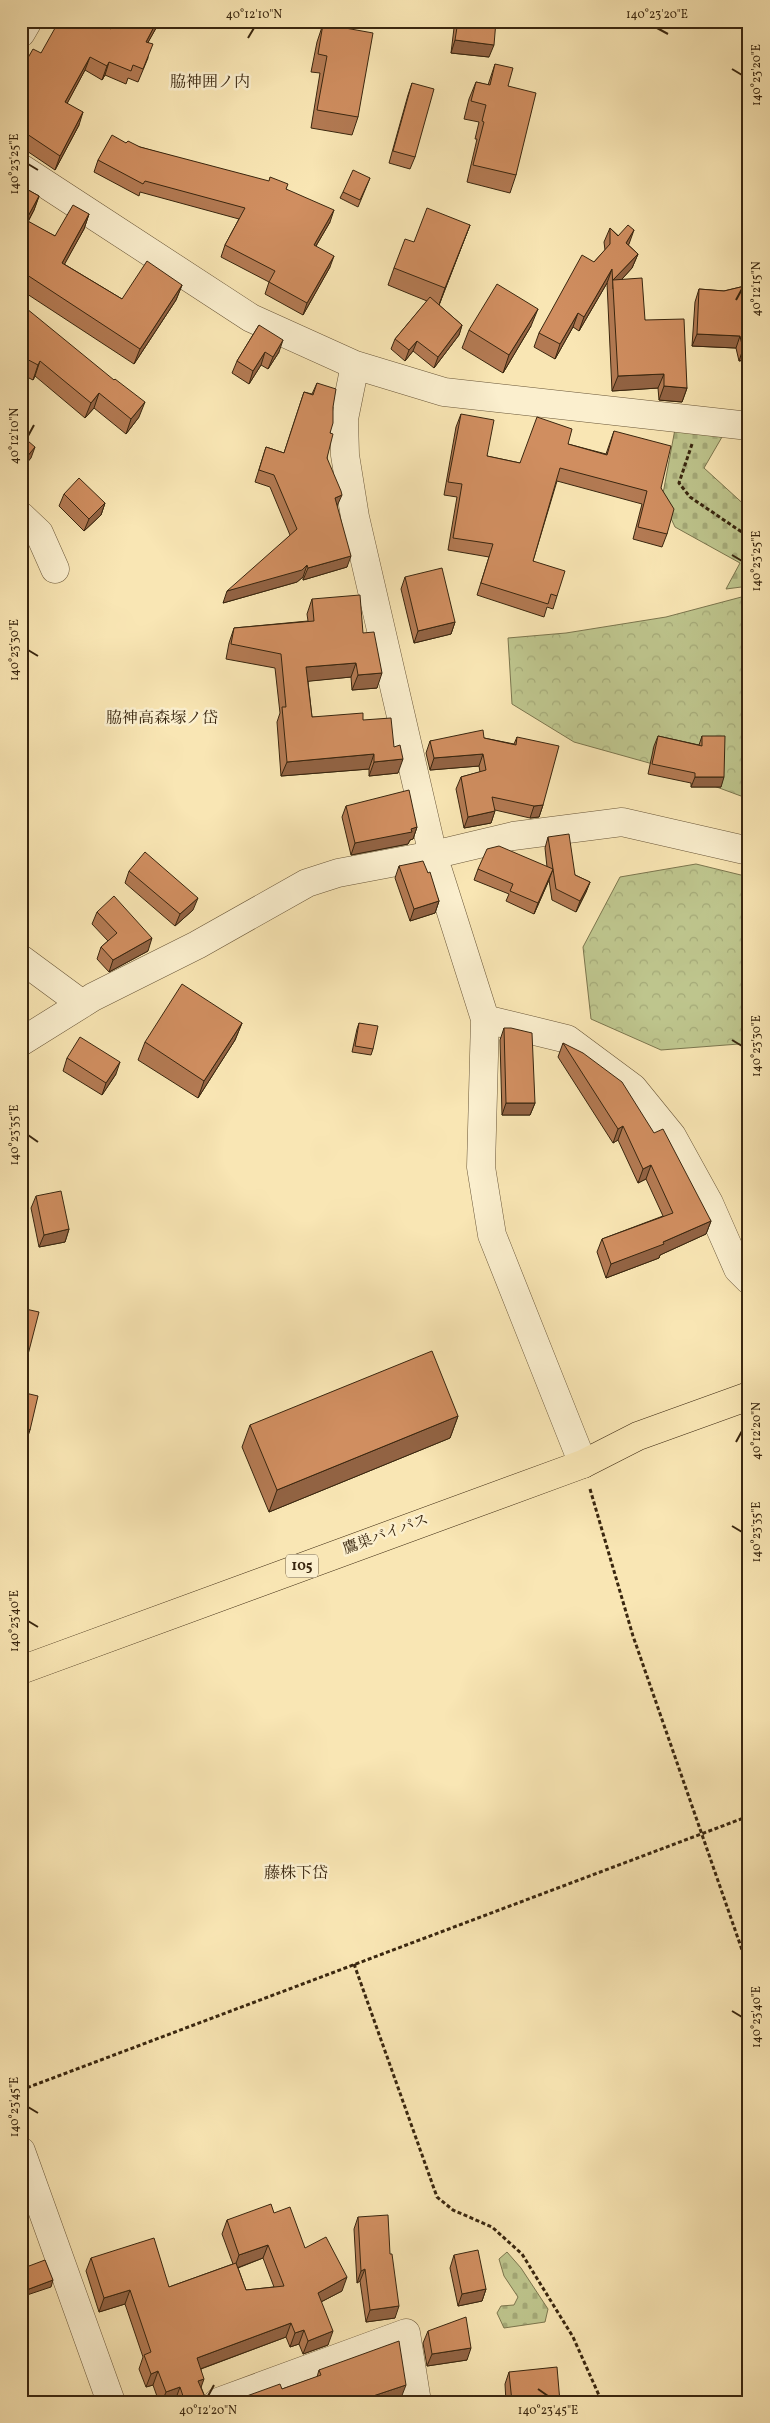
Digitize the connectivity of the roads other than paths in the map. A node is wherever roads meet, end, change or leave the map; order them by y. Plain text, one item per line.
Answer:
1 (28, 21) edge
2 (21, 33) edge
3 (21, 168) edge
4 (355, 366) junction
5 (749, 426) edge
6 (21, 516) edge
7 (55, 569) dead end
8 (749, 851) edge
9 (433, 855) junction
10 (21, 959) edge
11 (82, 1004) junction
12 (485, 1019) junction
13 (21, 1042) edge
14 (749, 1280) edge
15 (749, 1396) edge
16 (583, 1464) junction
17 (21, 1670) edge
18 (21, 2151) edge
19 (111, 2402) edge
20 (218, 2402) edge
21 (417, 2402) edge

1 - 2 street
3 - 4 street
4 - 5 street
4 - 9 street
6 - 7 street
8 - 9 street
9 - 11 street
9 - 12 street
10 - 11 street
11 - 13 street
12 - 14 street
12 - 16 street
15 - 16 highway, 鷹巣バイパス / 105
16 - 17 highway, 鷹巣バイパス / 105
18 - 19 street
20 - 21 street

